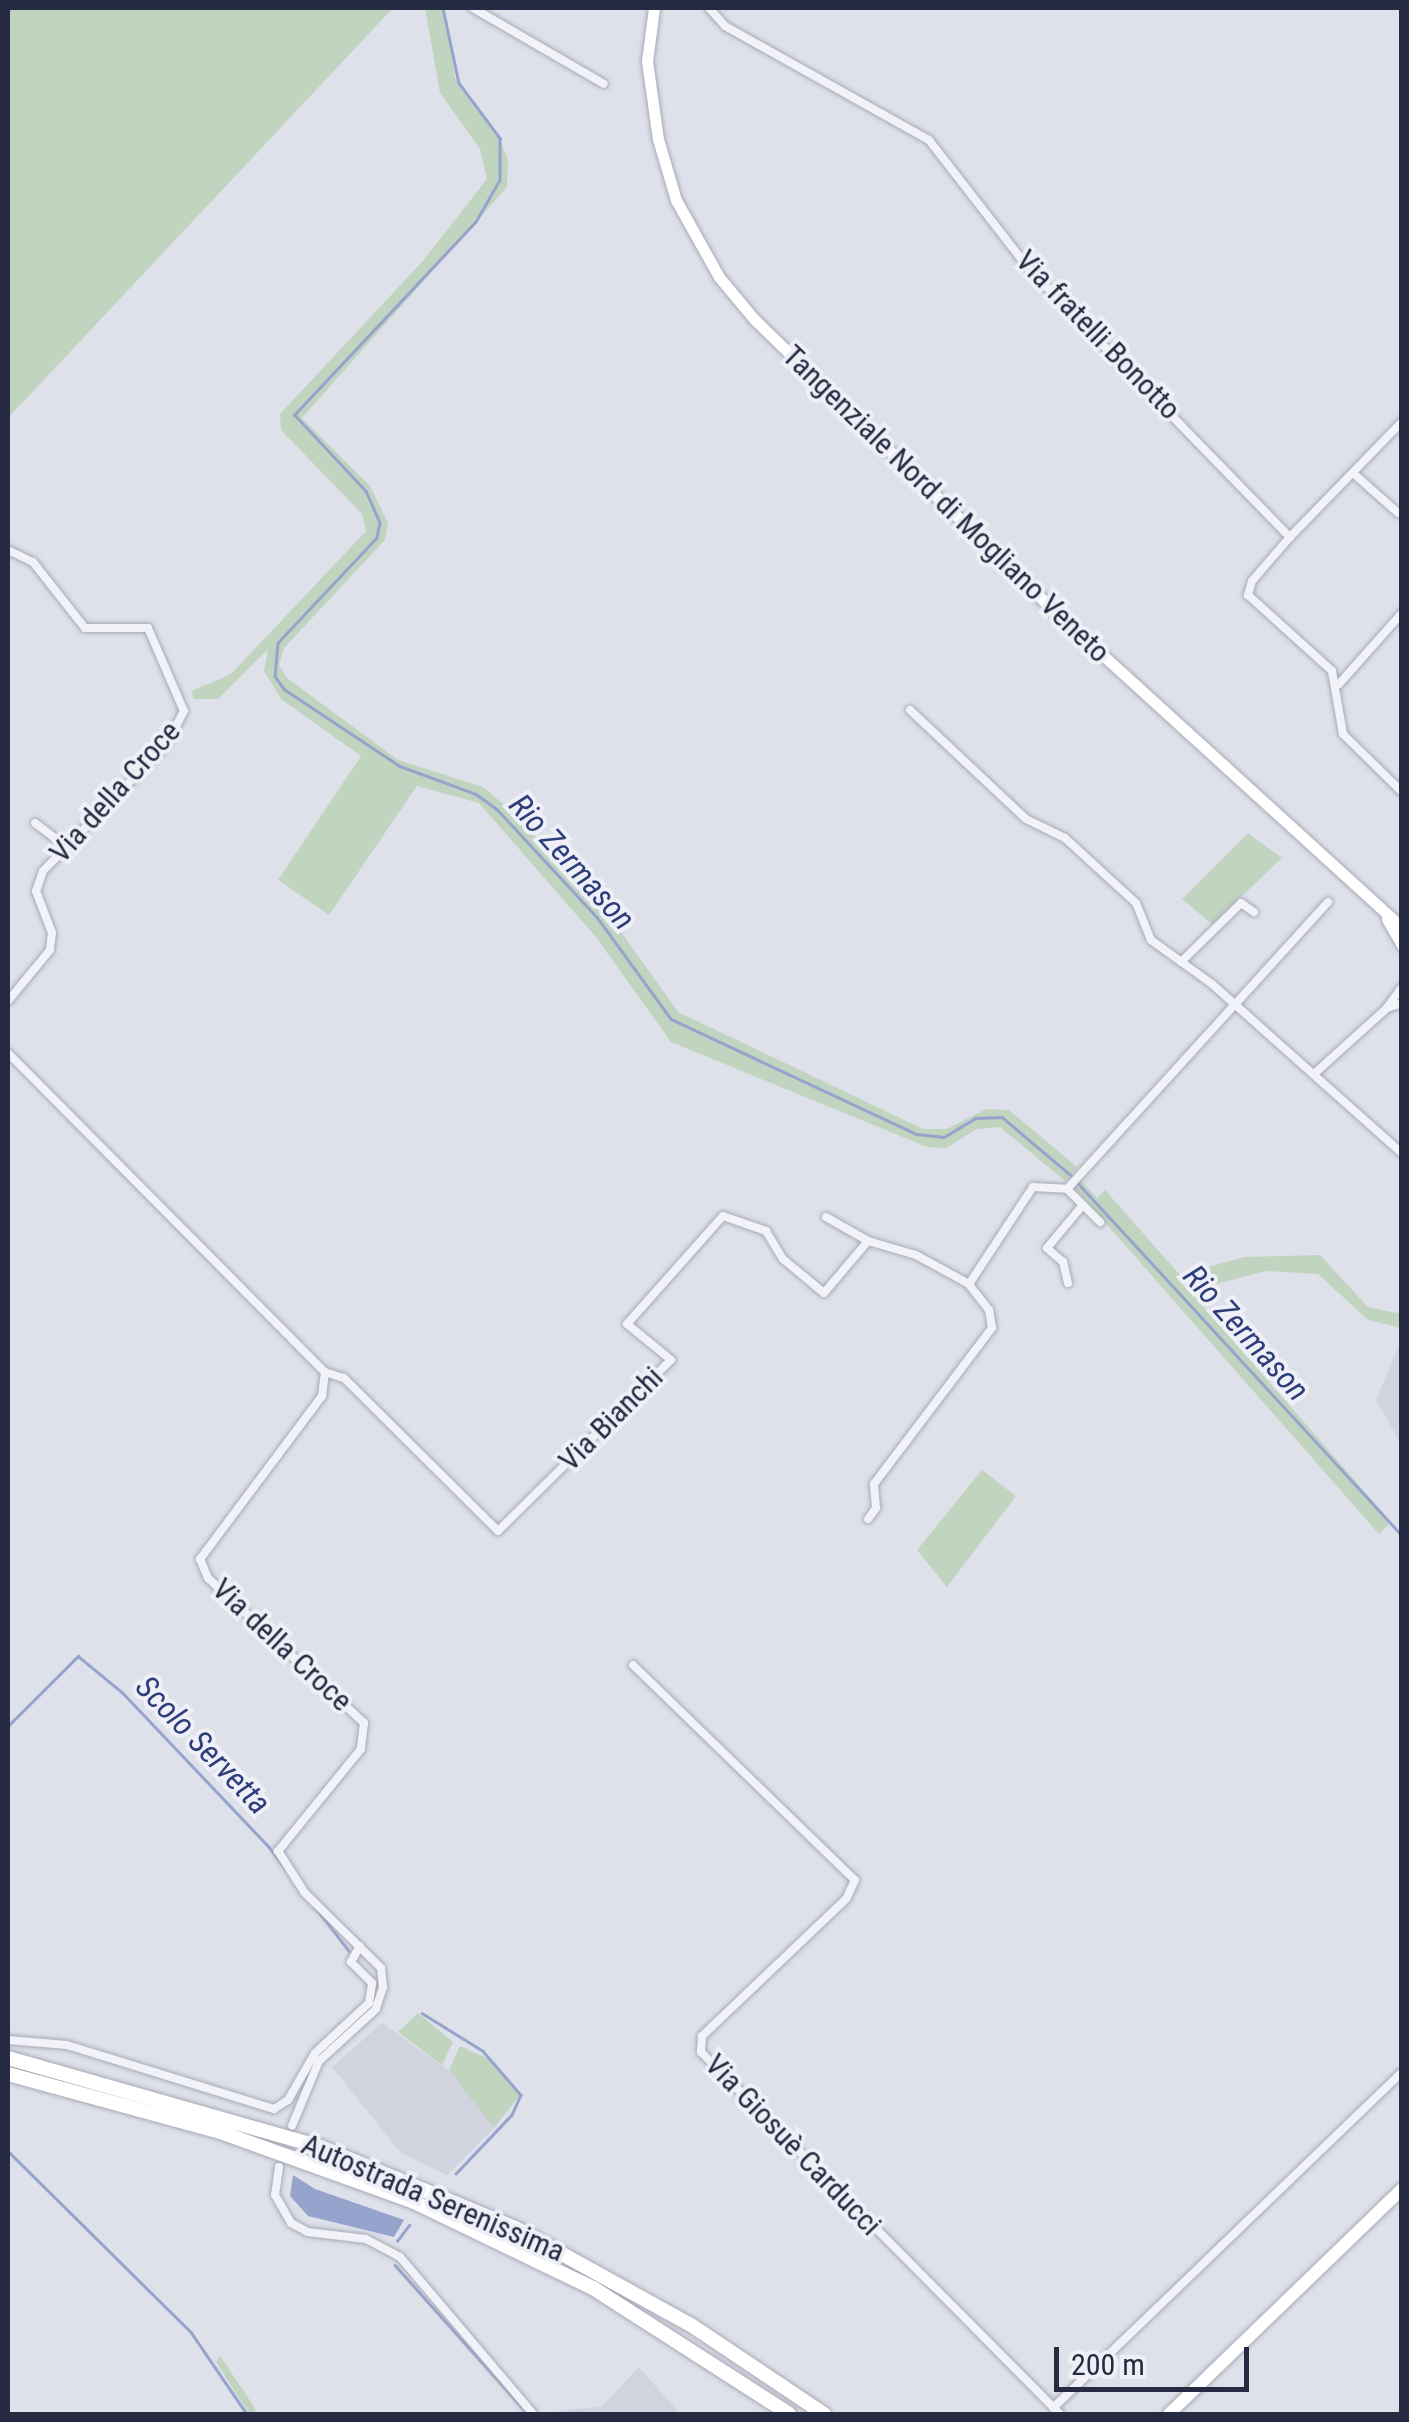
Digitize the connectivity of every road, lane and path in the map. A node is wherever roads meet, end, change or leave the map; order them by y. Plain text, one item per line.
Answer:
1 (473, 8) edge
2 (654, 8) edge
3 (709, 8) edge
4 (604, 84) dead end
5 (1402, 422) edge
6 (1353, 473) junction
7 (1398, 513) dead end
8 (1290, 537) junction
9 (8, 550) edge
10 (1402, 613) edge
11 (1339, 684) junction
12 (910, 710) dead end
13 (1402, 792) edge
14 (35, 823) dead end
15 (67, 847) junction
16 (1328, 902) dead end
17 (1254, 912) dead end
18 (1387, 919) junction
19 (1402, 927) edge
20 (1402, 944) edge
21 (1181, 962) junction
22 (1402, 987) edge
23 (8, 1000) edge
24 (1234, 1003) junction
25 (1402, 1003) edge
26 (1387, 1008) junction
27 (8, 1053) edge
28 (1314, 1074) junction
29 (1402, 1153) edge
30 (1069, 1187) junction
31 (1082, 1206) junction
32 (826, 1216) dead end
33 (1100, 1222) dead end
34 (868, 1241) junction
35 (969, 1284) junction
36 (1068, 1284) dead end
37 (325, 1372) junction
38 (868, 1519) dead end
39 (633, 1666) dead end
40 (360, 1946) junction
41 (8, 2040) edge
42 (8, 2058) edge
43 (1402, 2072) edge
44 (8, 2074) edge
45 (292, 2126) dead end
46 (279, 2167) dead end
47 (1402, 2189) edge
48 (1056, 2411) edge
49 (532, 2414) edge
50 (789, 2414) edge
51 (824, 2414) edge
52 (1169, 2414) edge

1 - 4 street
2 - 18 main road, Tangenziale Nord di Mogliano Veneto
3 - 8 street, Via fratelli Bonotto
5 - 6 street
6 - 7 street
6 - 8 street
8 - 11 street
9 - 15 street, Via della Croce
10 - 11 street
11 - 13 street
12 - 21 street
14 - 15 street
15 - 23 street, Via della Croce
16 - 24 street
17 - 21 street
18 - 19 main road
18 - 20 main road
21 - 24 street
22 - 26 street
24 - 28 street
24 - 30 street
25 - 26 street
26 - 28 street
27 - 37 street
28 - 29 street
30 - 31 street
30 - 35 street
31 - 33 street
31 - 36 street
32 - 34 street
34 - 35 street
34 - 37 street, Via Bianchi
35 - 38 street
37 - 40 street, Via della Croce
39 - 48 street, Via Giosuè Carducci
40 - 41 street
40 - 45 street, Via della Croce
42 - 51 highway, Autostrada Serenissima
43 - 48 street
44 - 50 highway, Autostrada Serenissima
46 - 49 street
47 - 52 main road

